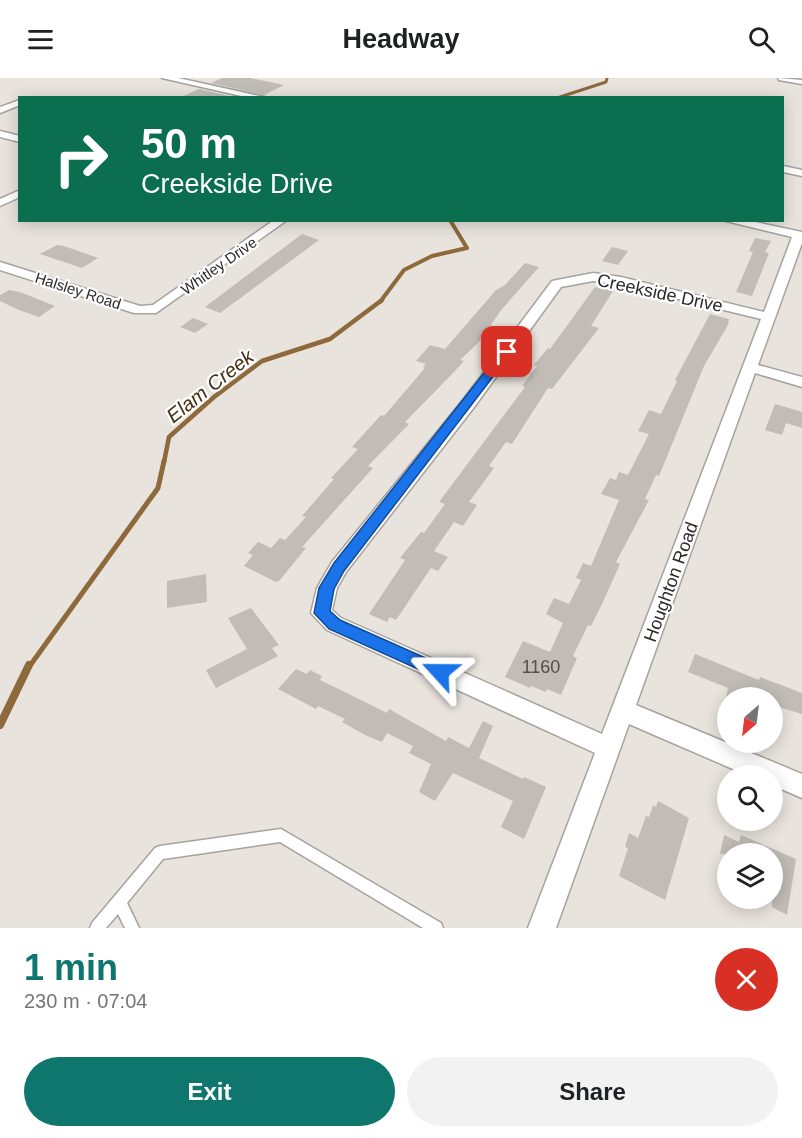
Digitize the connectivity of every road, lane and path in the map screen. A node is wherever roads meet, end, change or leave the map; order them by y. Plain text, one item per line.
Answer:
1 (165, 78) edge
2 (782, 78) edge
3 (802, 82) edge
4 (255, 96) edge
5 (18, 103) edge
6 (0, 110) edge
7 (0, 134) edge
8 (18, 138) edge
9 (784, 170) edge
10 (802, 173) edge
11 (18, 194) edge
12 (0, 203) edge
13 (279, 222) edge
14 (736, 222) edge
15 (800, 236) edge
16 (0, 266) edge
17 (156, 309) joint
18 (768, 317) junction
19 (750, 368) junction
20 (802, 382) edge
21 (624, 711) junction
22 (609, 748) junction
23 (802, 786) edge
24 (119, 902) junction
25 (97, 928) edge
26 (132, 928) edge
27 (436, 928) edge
28 (542, 928) edge

1 - 4 street
2 - 3 street
5 - 6 street
7 - 8 street
9 - 10 street
11 - 12 street
13 - 17 street, Whitley Drive
14 - 15 street
15 - 18 street, Houghton Road
16 - 17 street, Halsley Road
18 - 19 street, Houghton Road
18 - 22 street, Creekside Drive
19 - 20 street
19 - 21 street, Houghton Road
21 - 22 street, Houghton Road
21 - 23 street
22 - 28 street, Houghton Road
24 - 25 lane
24 - 26 lane
24 - 27 lane

